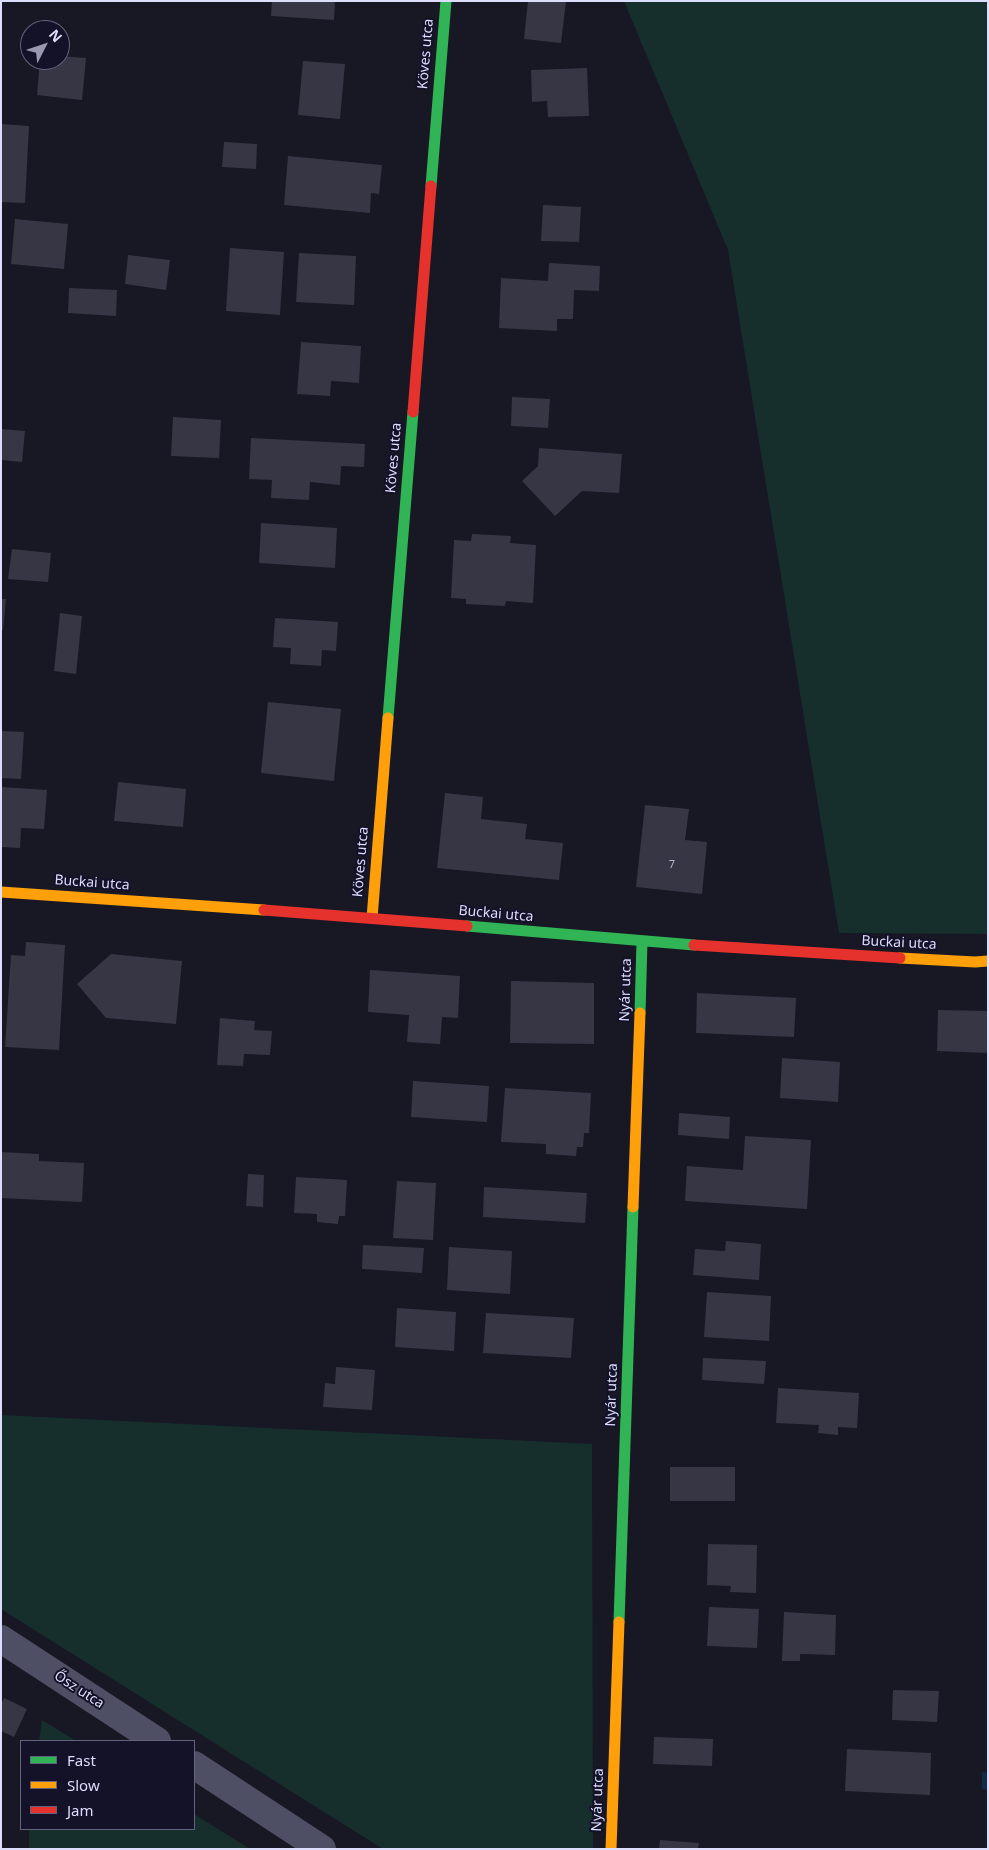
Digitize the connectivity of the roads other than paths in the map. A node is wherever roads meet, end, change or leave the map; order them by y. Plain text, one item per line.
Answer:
1 (446, 1) edge
2 (1, 892) edge
3 (372, 918) junction
4 (642, 942) junction
5 (988, 961) edge
6 (1, 1639) edge
7 (156, 1740) edge
8 (195, 1766) edge
9 (322, 1849) edge
10 (611, 1849) edge

1 - 3 street, Köves utca
2 - 3 street, Buckai utca
3 - 4 street, Buckai utca
4 - 5 street, Buckai utca
4 - 10 street, Nyár utca
6 - 7 street, Ősz utca
8 - 9 street

